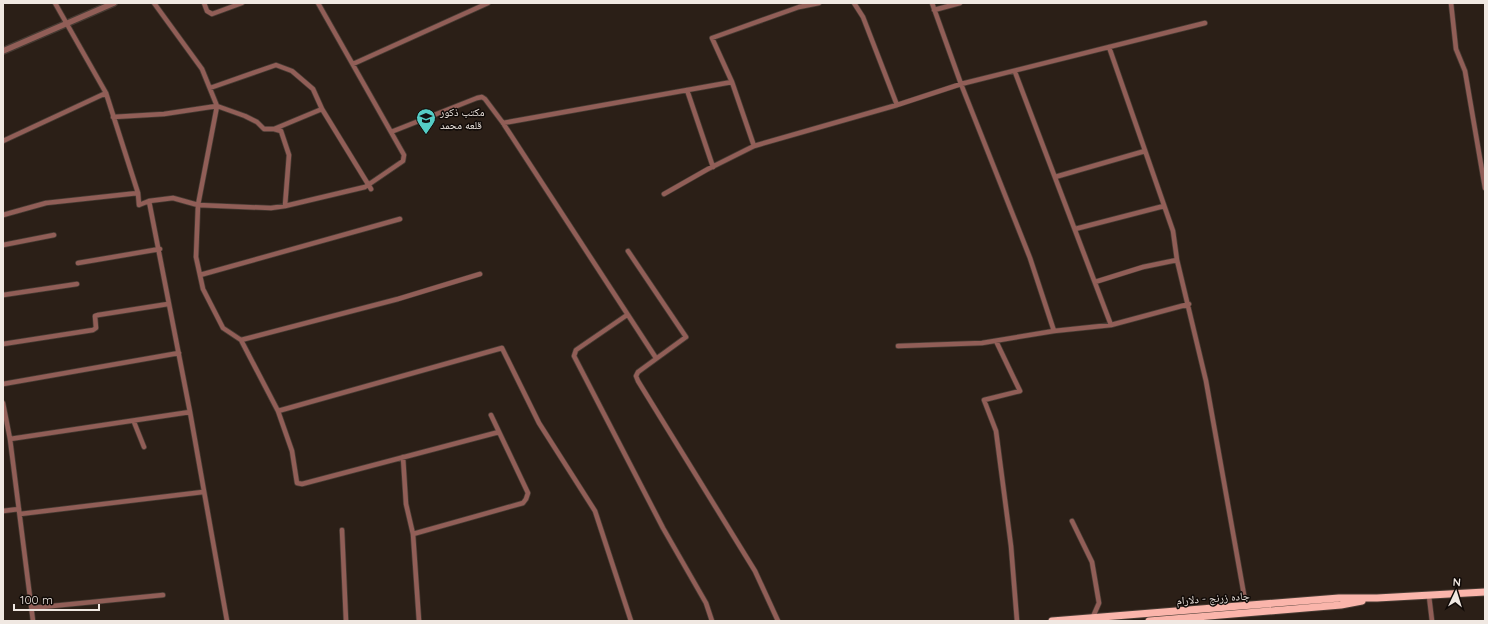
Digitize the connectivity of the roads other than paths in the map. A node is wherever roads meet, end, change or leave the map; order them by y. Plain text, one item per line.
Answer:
1 (55, 3) edge
2 (154, 3) edge
3 (204, 3) edge
4 (242, 3) edge
5 (318, 3) edge
6 (488, 3) edge
7 (819, 3) edge
8 (854, 3) edge
9 (932, 3) edge
10 (960, 3) edge
11 (1451, 3) edge
12 (110, 4) edge
13 (934, 10) junction
14 (67, 22) junction
15 (1205, 23) dead end
16 (1109, 47) junction
17 (3, 50) edge
18 (353, 64) junction
19 (1015, 72) junction
20 (732, 82) junction
21 (961, 84) junction
22 (210, 88) junction
23 (687, 90) junction
24 (106, 93) junction
25 (897, 105) junction
26 (217, 106) junction
27 (322, 109) junction
28 (113, 116) junction
29 (503, 123) junction
30 (274, 129) junction
31 (391, 132) junction
32 (3, 141) edge
33 (754, 146) junction
34 (1145, 151) junction
35 (713, 167) junction
36 (1056, 177) junction
37 (369, 184) junction
38 (1485, 188) edge
39 (371, 189) dead end
40 (138, 193) junction
41 (664, 194) dead end
42 (149, 201) junction
43 (198, 205) junction
44 (285, 206) junction
45 (1164, 206) junction
46 (3, 215) edge
47 (400, 219) dead end
48 (1075, 229) junction
49 (54, 236) dead end
50 (3, 245) edge
51 (160, 249) junction
52 (628, 251) dead end
53 (1177, 260) junction
54 (78, 263) dead end
55 (480, 274) dead end
56 (200, 275) junction
57 (1095, 282) junction
58 (77, 284) dead end
59 (3, 295) edge
60 (168, 304) junction
61 (1188, 304) junction
62 (627, 315) junction
63 (1111, 326) junction
64 (1054, 331) junction
65 (241, 340) junction
66 (996, 341) junction
67 (3, 344) edge
68 (898, 346) dead end
69 (179, 354) junction
70 (656, 358) junction
71 (3, 384) edge
72 (3, 403) edge
73 (278, 411) junction
74 (190, 412) junction
75 (491, 415) dead end
76 (134, 422) junction
77 (5, 431) edge
78 (499, 432) junction
79 (10, 438) junction
80 (144, 447) dead end
81 (403, 457) junction
82 (203, 492) junction
83 (19, 509) junction
84 (3, 511) edge
85 (20, 514) junction
86 (1072, 521) dead end
87 (342, 530) dead end
88 (413, 534) junction
89 (1485, 592) edge
90 (163, 595) dead end
91 (1429, 596) junction
92 (1376, 598) junction
93 (1246, 606) junction
94 (32, 608) junction
95 (1092, 619) edge
96 (33, 621) edge
97 (227, 621) edge
98 (346, 621) edge
99 (419, 621) edge
100 (631, 621) edge
101 (712, 621) edge
102 (778, 621) edge
103 (1018, 621) edge
104 (1052, 621) edge
105 (1149, 621) edge
106 (1432, 621) edge

1 - 14 street
2 - 22 street
3 - 4 street
5 - 18 street
6 - 18 street
7 - 20 street
8 - 25 street
9 - 13 street
10 - 13 street
11 - 38 street
12 - 14 street
13 - 21 street
14 - 17 street
14 - 24 street
15 - 16 street
16 - 19 street
16 - 34 street
18 - 31 street
19 - 21 street
19 - 36 street
20 - 23 street
20 - 33 street
21 - 25 street
21 - 64 street
22 - 26 street
22 - 27 street
23 - 29 street
23 - 35 street
24 - 28 street
24 - 32 street
25 - 33 street
26 - 28 street
26 - 30 street
26 - 43 street
27 - 30 street
27 - 37 street
28 - 40 street
29 - 31 street
29 - 62 street
30 - 44 street
31 - 37 street
33 - 35 street
34 - 36 street
34 - 45 street
35 - 41 street
36 - 48 street
37 - 39 street
37 - 44 street
40 - 42 street
40 - 46 street
42 - 43 street
42 - 51 street
43 - 44 street
43 - 56 street
45 - 48 street
45 - 53 street
47 - 56 street
48 - 57 street
49 - 50 street
51 - 54 street
51 - 60 street
52 - 70 street
53 - 57 street
53 - 61 street
55 - 65 street
56 - 65 street
57 - 63 street
58 - 59 street
60 - 67 street
60 - 69 street
61 - 63 street
61 - 93 street
62 - 70 street
62 - 101 street
63 - 64 street
64 - 66 street
65 - 73 street
66 - 68 street
66 - 103 street
69 - 71 street
69 - 74 street
70 - 102 street
72 - 77 street
73 - 81 street
73 - 100 street
74 - 76 street
74 - 82 street
75 - 78 street
76 - 79 street
76 - 80 street
77 - 79 street
78 - 81 street
78 - 88 street
79 - 83 street
81 - 88 street
82 - 85 street
82 - 97 street
83 - 84 street
83 - 85 street
85 - 94 street
86 - 95 street
87 - 98 street
88 - 99 street
89 - 91 highway, جاده زرنج - دلارام
90 - 94 street
91 - 92 highway, جاده زرنج - دلارام
91 - 106 street
92 - 93 highway, جاده زرنج - دلارام
92 - 105 highway, جاده زرنج - دلارام
93 - 95 highway, جاده زرنج - دلارام
94 - 96 street
95 - 104 highway, جاده زرنج - دلارام

